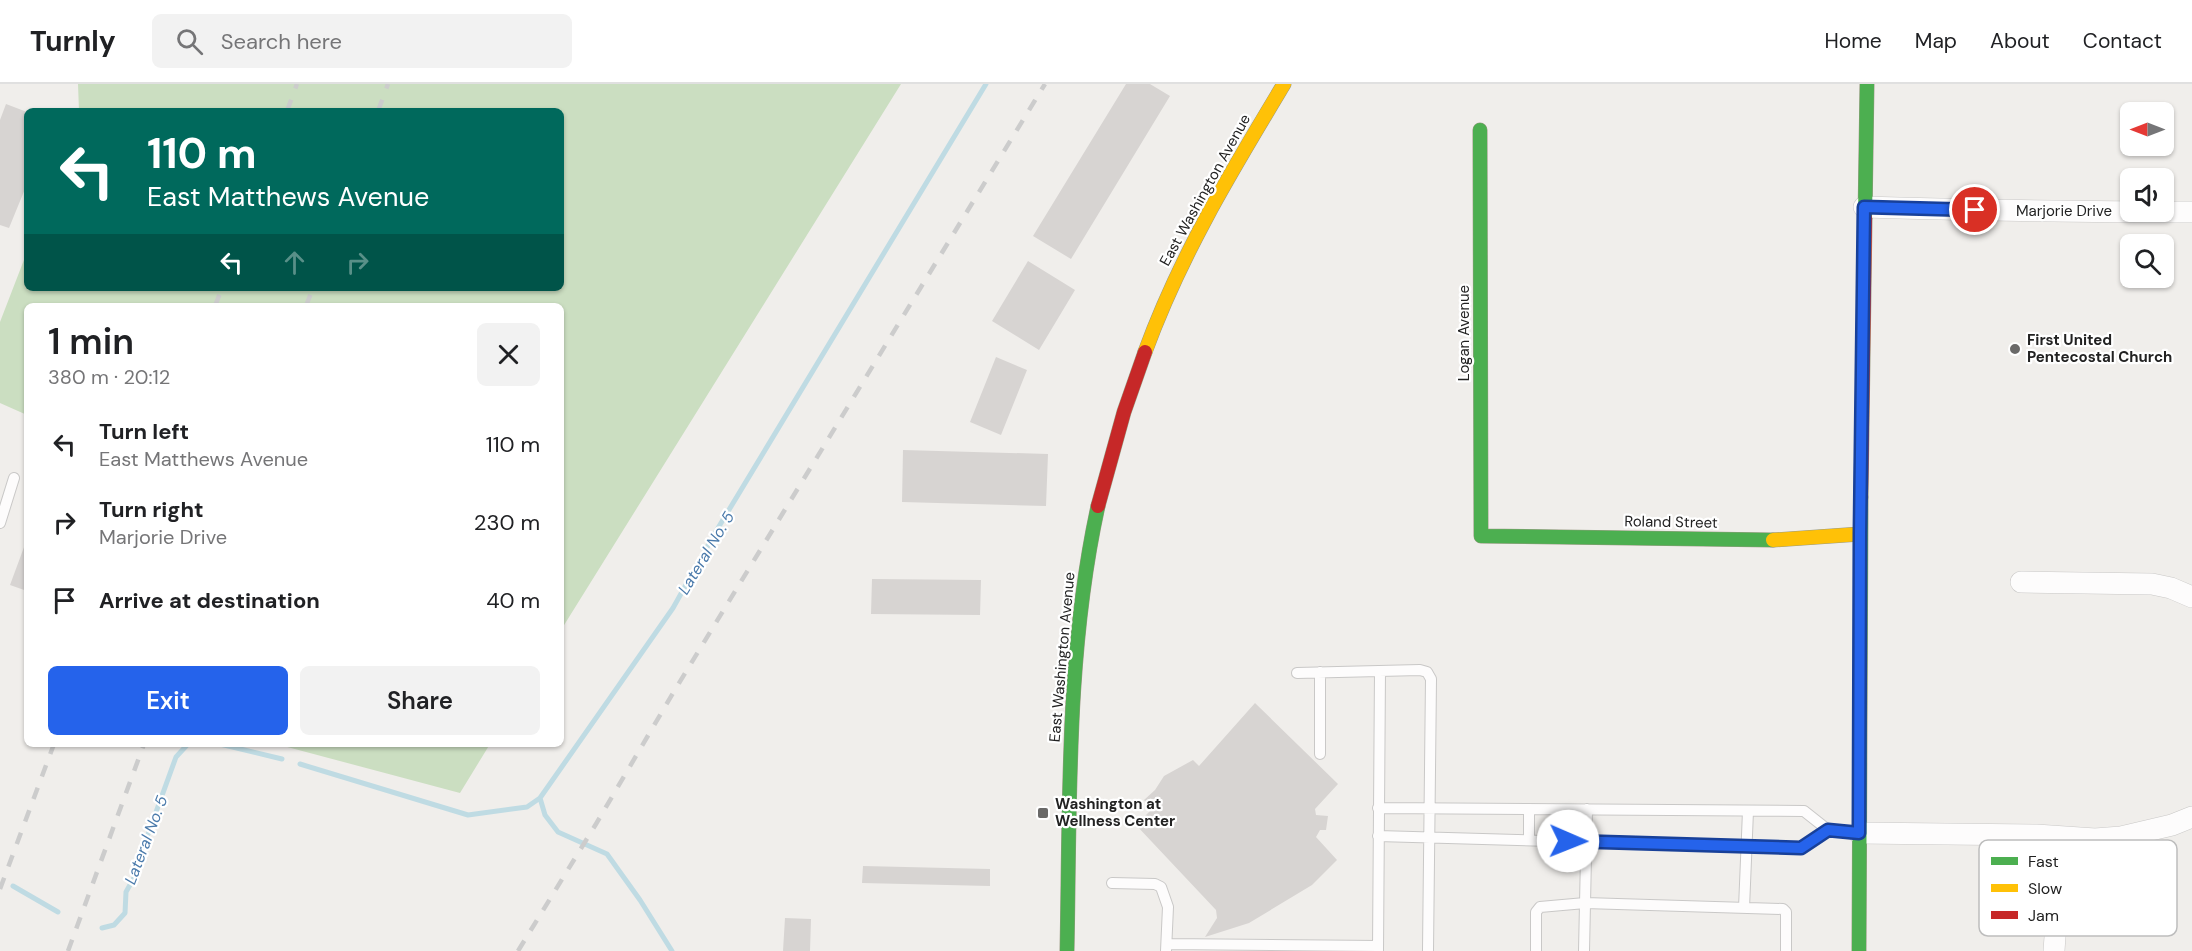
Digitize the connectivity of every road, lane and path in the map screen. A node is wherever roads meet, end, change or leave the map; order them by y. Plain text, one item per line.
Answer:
1 (1284, 84) edge
2 (1867, 84) edge
3 (1480, 130) dead end
4 (1864, 207) junction
5 (2192, 212) edge
6 (14, 478) dead end
7 (0, 523) edge
8 (1860, 534) junction
9 (1481, 536) joint
10 (2021, 582) dead end
11 (2192, 597) edge
12 (1380, 671) junction
13 (1320, 672) junction
14 (1297, 673) dead end
15 (1320, 754) dead end
16 (1378, 808) junction
17 (1430, 808) junction
18 (1529, 809) junction
19 (1587, 810) junction
20 (1748, 811) junction
21 (2192, 817) edge
22 (1828, 830) junction
23 (1859, 833) junction
24 (2036, 835) junction
25 (1377, 836) junction
26 (1430, 838) junction
27 (1529, 840) junction
28 (2041, 840) edge
29 (1587, 841) junction
30 (1747, 846) junction
31 (1112, 883) dead end
32 (1585, 903) junction
33 (1744, 908) junction
34 (2055, 936) edge
35 (1167, 947) edge
36 (1275, 948) edge
37 (1378, 949) edge
38 (1067, 951) edge
39 (1428, 951) edge
40 (1536, 951) edge
41 (1584, 951) edge
42 (1786, 951) edge
43 (1858, 951) edge
44 (2054, 951) edge

1 - 38 street, East Washington Avenue
2 - 4 street
3 - 9 street, Logan Avenue
4 - 5 street, Marjorie Drive
4 - 8 street
6 - 7 lane
8 - 9 street, Roland Street
8 - 23 street
10 - 11 street
12 - 13 lane
12 - 16 lane
12 - 17 lane
13 - 14 lane
13 - 15 lane
16 - 17 lane
16 - 25 lane
17 - 18 lane
17 - 26 lane
18 - 19 lane
18 - 27 lane
19 - 20 lane
19 - 29 lane
20 - 22 lane
20 - 30 lane
21 - 24 street
22 - 23 lane
22 - 30 lane
23 - 24 street
23 - 43 street
24 - 28 street
25 - 26 lane
25 - 37 lane
26 - 27 lane
26 - 39 lane
27 - 29 lane
29 - 30 lane
29 - 32 lane
30 - 33 lane
31 - 35 lane
32 - 33 lane
32 - 40 lane
32 - 41 lane
33 - 42 lane
34 - 44 street
35 - 36 lane
36 - 37 lane

